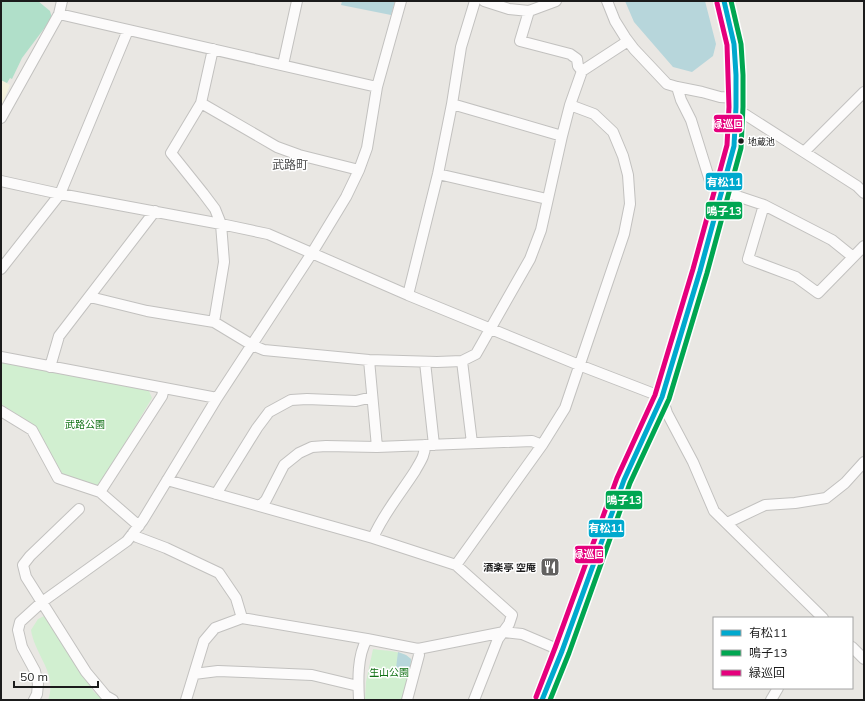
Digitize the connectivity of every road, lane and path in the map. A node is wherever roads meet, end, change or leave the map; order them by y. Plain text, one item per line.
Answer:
1 (62, 1) edge
2 (297, 1) edge
3 (401, 1) edge
4 (476, 1) edge
5 (484, 1) edge
6 (556, 1) edge
7 (607, 1) edge
8 (724, 1) edge
9 (529, 11) junction
10 (59, 14) junction
11 (128, 30) junction
12 (628, 41) junction
13 (213, 49) junction
14 (283, 65) junction
15 (582, 71) junction
16 (378, 87) junction
17 (677, 87) junction
18 (864, 92) edge
19 (735, 98) junction
20 (201, 103) junction
21 (452, 104) junction
22 (570, 105) junction
23 (736, 113) junction
24 (1, 118) edge
25 (562, 136) junction
26 (804, 152) junction
27 (359, 170) junction
28 (438, 174) junction
29 (1, 181) edge
30 (862, 186) edge
31 (722, 190) junction
32 (60, 194) junction
33 (548, 199) junction
34 (764, 205) junction
35 (155, 211) junction
36 (222, 224) junction
37 (864, 246) edge
38 (312, 253) junction
39 (853, 257) junction
40 (1, 269) edge
41 (408, 294) junction
42 (90, 297) junction
43 (214, 322) junction
44 (492, 328) junction
45 (252, 345) junction
46 (1, 357) edge
47 (369, 360) junction
48 (462, 361) junction
49 (426, 362) junction
50 (579, 365) junction
51 (50, 366) junction
52 (164, 388) junction
53 (372, 397) junction
54 (662, 397) junction
55 (217, 398) junction
56 (1, 411) edge
57 (472, 443) junction
58 (542, 444) junction
59 (430, 445) junction
60 (377, 447) junction
61 (864, 462) edge
62 (166, 480) junction
63 (100, 492) junction
64 (216, 494) junction
65 (260, 506) junction
66 (79, 509) dead end
67 (727, 523) junction
68 (136, 529) junction
69 (373, 538) junction
70 (456, 564) junction
71 (42, 602) junction
72 (822, 617) edge
73 (242, 618) junction
74 (504, 632) junction
75 (367, 639) junction
76 (853, 648) edge
77 (418, 649) junction
78 (562, 651) junction
79 (864, 659) edge
80 (194, 674) junction
81 (358, 686) junction
82 (777, 689) edge
83 (34, 700) edge
84 (113, 700) edge
85 (186, 700) edge
86 (359, 700) edge
87 (407, 700) edge
88 (474, 700) edge
89 (542, 700) edge
90 (771, 700) edge

1 - 10 street
2 - 14 street
3 - 16 street
4 - 21 street
5 - 9 street
6 - 9 street
7 - 12 street
8 - 19 street
9 - 15 street
10 - 11 street
10 - 24 street
11 - 13 street
11 - 32 street
12 - 15 street
12 - 17 street
13 - 14 street
13 - 20 street
14 - 16 street
15 - 22 street
16 - 27 street
17 - 19 street
17 - 31 street
18 - 26 street
19 - 23 street
20 - 27 street
20 - 36 street
21 - 25 street
21 - 28 street
22 - 25 street
22 - 50 street
23 - 26 street
23 - 31 street
25 - 33 street
26 - 30 street
27 - 38 street
28 - 33 street
28 - 41 street
29 - 32 street
31 - 34 street
31 - 54 street
32 - 35 street
32 - 40 street
33 - 44 street
34 - 39 street
34 - 39 street
35 - 36 street
35 - 42 street
36 - 38 street
36 - 43 street
37 - 39 street
38 - 41 street
38 - 45 street
41 - 44 street
42 - 43 street
42 - 51 street
43 - 45 street
44 - 48 street
44 - 50 street
45 - 47 street
45 - 55 street
46 - 51 street
47 - 49 street
47 - 53 street
48 - 49 street
48 - 57 street
49 - 59 street
50 - 54 street
50 - 58 street
51 - 52 street
52 - 55 street
52 - 63 street
53 - 60 street
53 - 64 street
54 - 67 street
54 - 78 street
55 - 62 street
56 - 63 street
57 - 58 street
57 - 59 street
58 - 70 street
59 - 60 street
59 - 69 street
60 - 65 street
61 - 67 street
62 - 64 street
62 - 68 street
63 - 68 street
64 - 65 street
65 - 69 street
66 - 71 street
67 - 72 street
68 - 71 street
68 - 73 street
69 - 70 street
70 - 74 street
71 - 83 street
71 - 84 street
73 - 75 street
73 - 80 street
74 - 77 street
74 - 78 street
74 - 88 street
75 - 77 street
75 - 81 street
76 - 79 street
77 - 87 street
78 - 89 street
80 - 81 street
80 - 85 street
81 - 86 street
82 - 90 street

